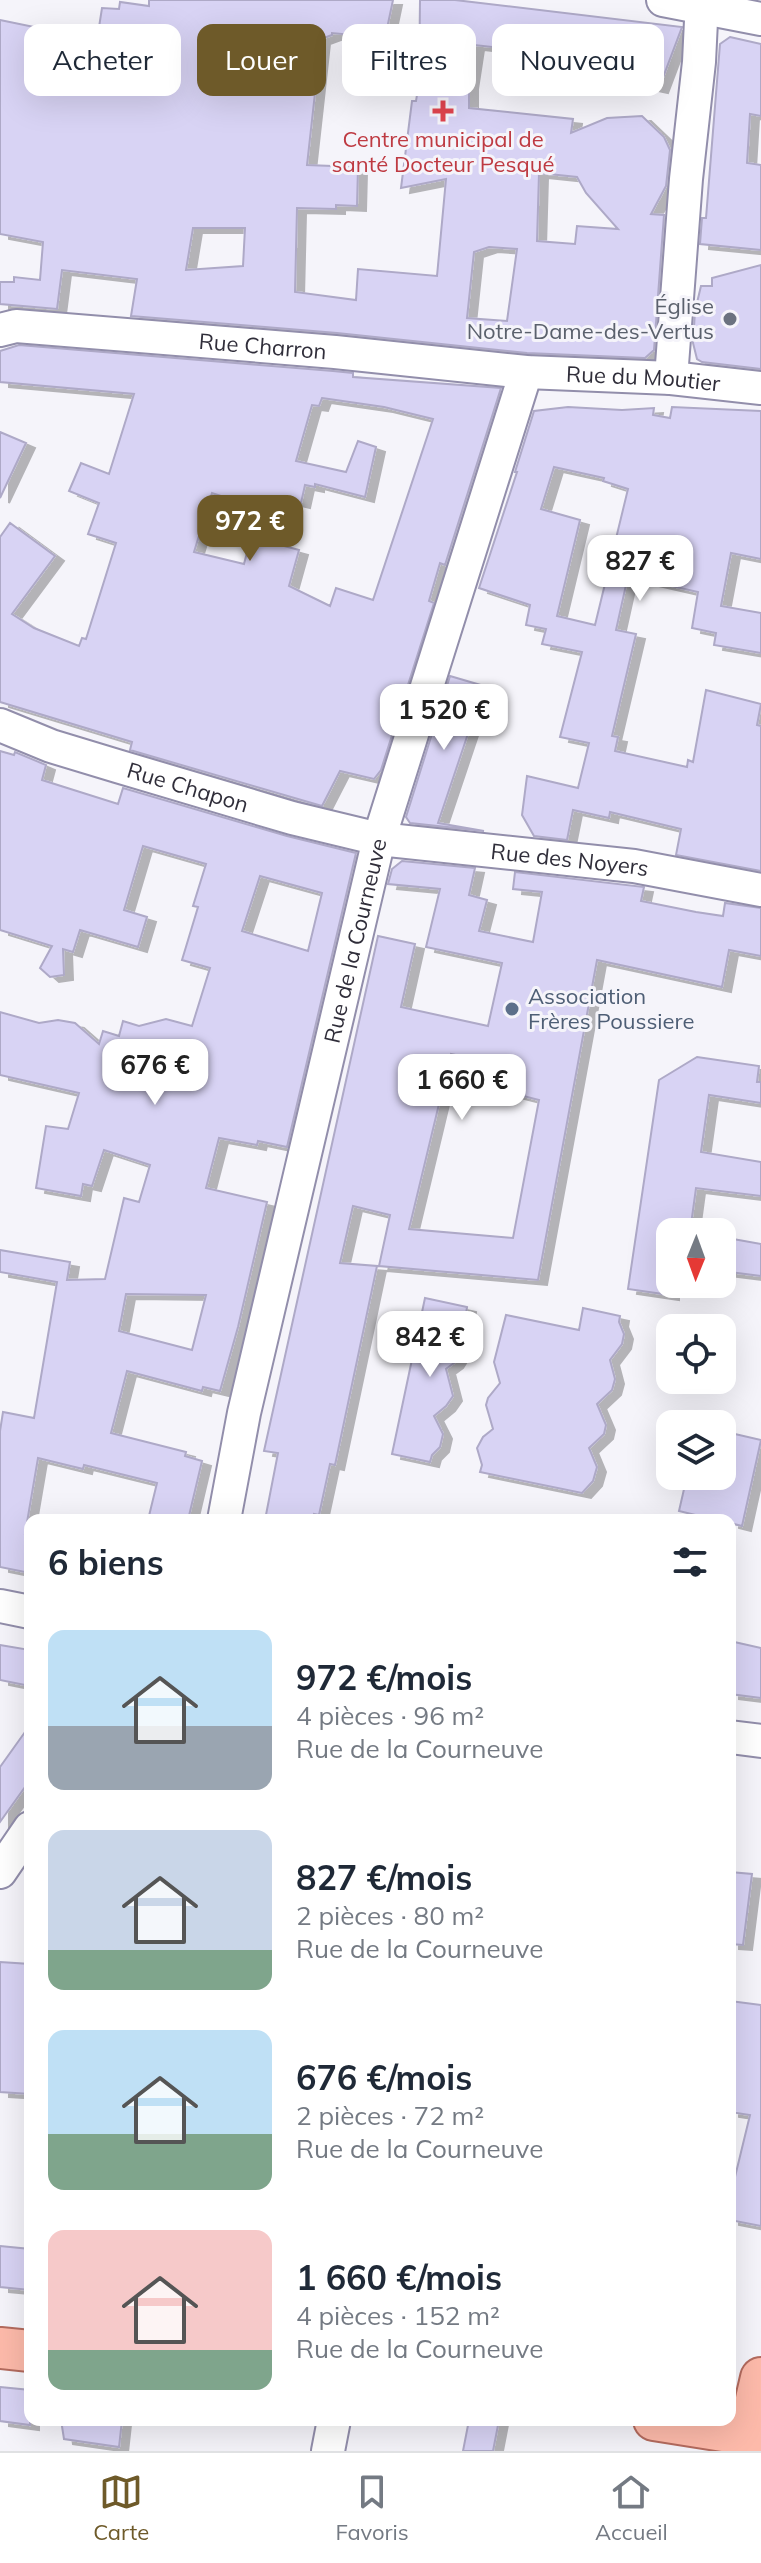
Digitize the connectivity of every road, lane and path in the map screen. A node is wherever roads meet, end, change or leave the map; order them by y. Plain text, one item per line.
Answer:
1 (663, 0) edge
2 (702, 3) edge
3 (761, 19) edge
4 (0, 330) edge
5 (526, 372) junction
6 (671, 378) junction
7 (761, 388) edge
8 (0, 725) edge
9 (379, 839) junction
10 (761, 890) edge
11 (225, 1514) edge
12 (0, 1606) edge
13 (24, 1611) edge
14 (736, 1738) edge
15 (761, 1741) edge
16 (24, 1836) edge
17 (4, 1863) edge
18 (0, 2348) edge
19 (24, 2350) edge
20 (761, 2378) edge
21 (333, 2426) edge
22 (682, 2426) edge
23 (751, 2441) edge
24 (328, 2451) edge

1 - 2 street
2 - 3 street
2 - 6 street
4 - 5 street, Rue Charron
5 - 6 street, Rue du Moutier
5 - 9 street, Rue de la Courneuve
6 - 7 street, Rue du Moutier
8 - 9 street, Rue Chapon
9 - 10 street, Rue des Noyers
9 - 11 street, Rue de la Courneuve
12 - 13 street
14 - 15 street
16 - 17 street
18 - 19 main road
20 - 23 main road
21 - 24 street
22 - 23 main road

